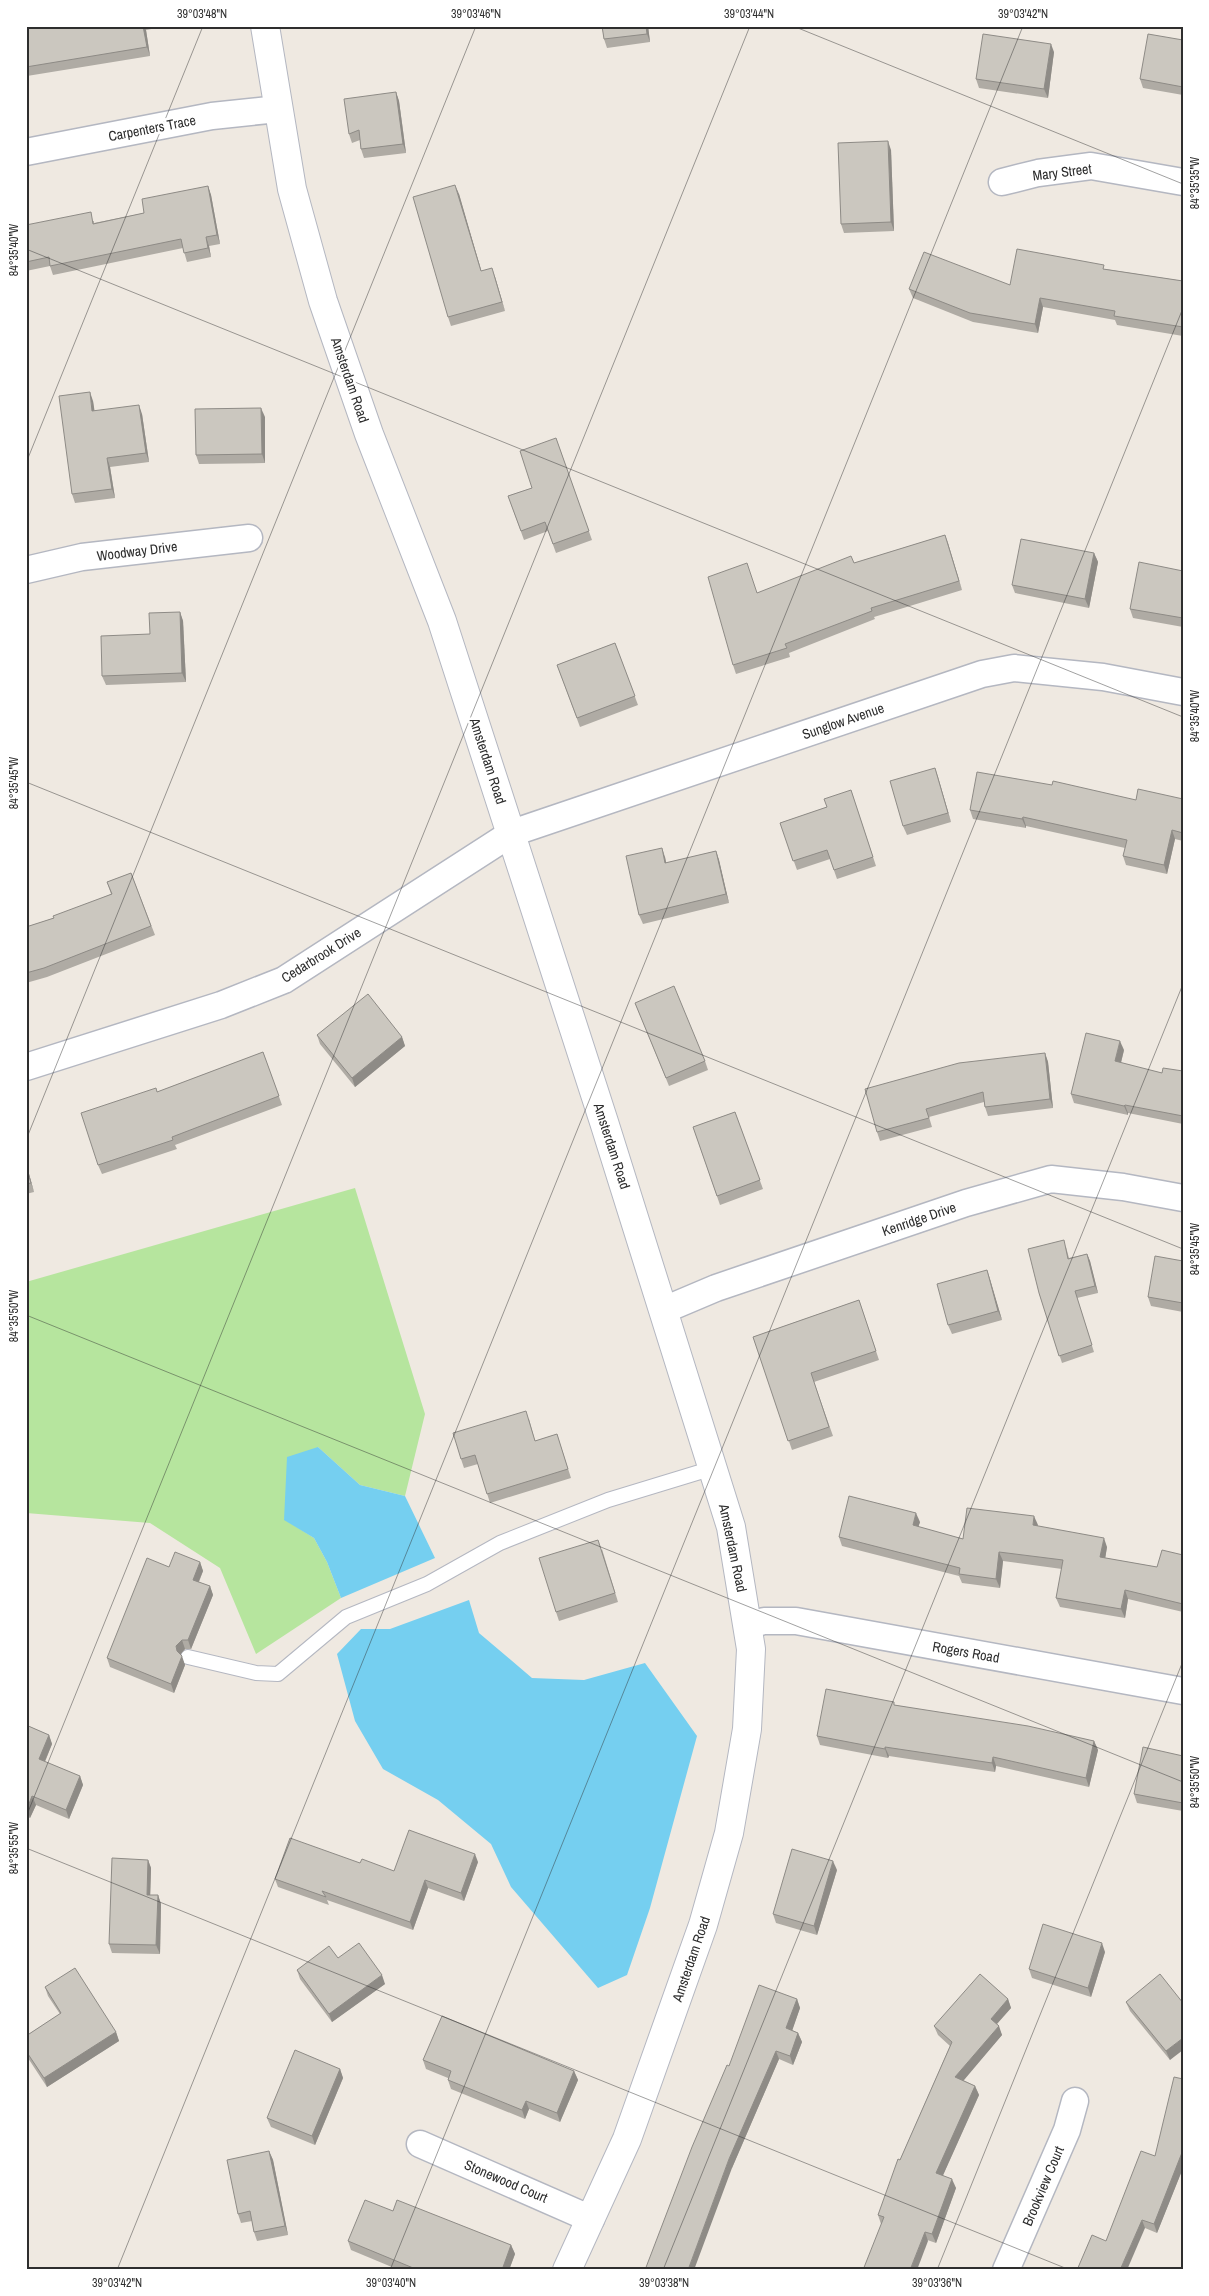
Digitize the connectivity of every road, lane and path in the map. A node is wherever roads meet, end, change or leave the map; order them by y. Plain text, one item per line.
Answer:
1 (265, 26) edge
2 (278, 109) junction
3 (26, 152) edge
4 (1002, 182) dead end
5 (1183, 182) edge
6 (249, 538) dead end
7 (26, 570) edge
8 (1183, 692) edge
9 (512, 833) junction
10 (26, 1067) edge
11 (1183, 1198) edge
12 (664, 1310) junction
13 (712, 1468) junction
14 (748, 1625) junction
15 (188, 1657) dead end
16 (1183, 1691) edge
17 (1075, 2101) dead end
18 (420, 2144) dead end
19 (591, 2219) junction
20 (568, 2270) edge
21 (1006, 2270) edge

1 - 2 main road, Amsterdam Road
2 - 3 street, Carpenters Trace
2 - 9 main road, Amsterdam Road
4 - 5 street, Mary Street
6 - 7 street, Woodway Drive
8 - 9 street, Sunglow Avenue
9 - 10 street, Cedarbrook Drive
9 - 12 main road, Amsterdam Road
11 - 12 street, Kenridge Drive
12 - 13 main road, Amsterdam Road
13 - 14 main road, Amsterdam Road
13 - 15 lane
14 - 16 street, Rogers Road
14 - 19 main road, Amsterdam Road
17 - 21 street, Brookview Court
18 - 19 street, Stonewood Court
19 - 20 main road, Amsterdam Road

